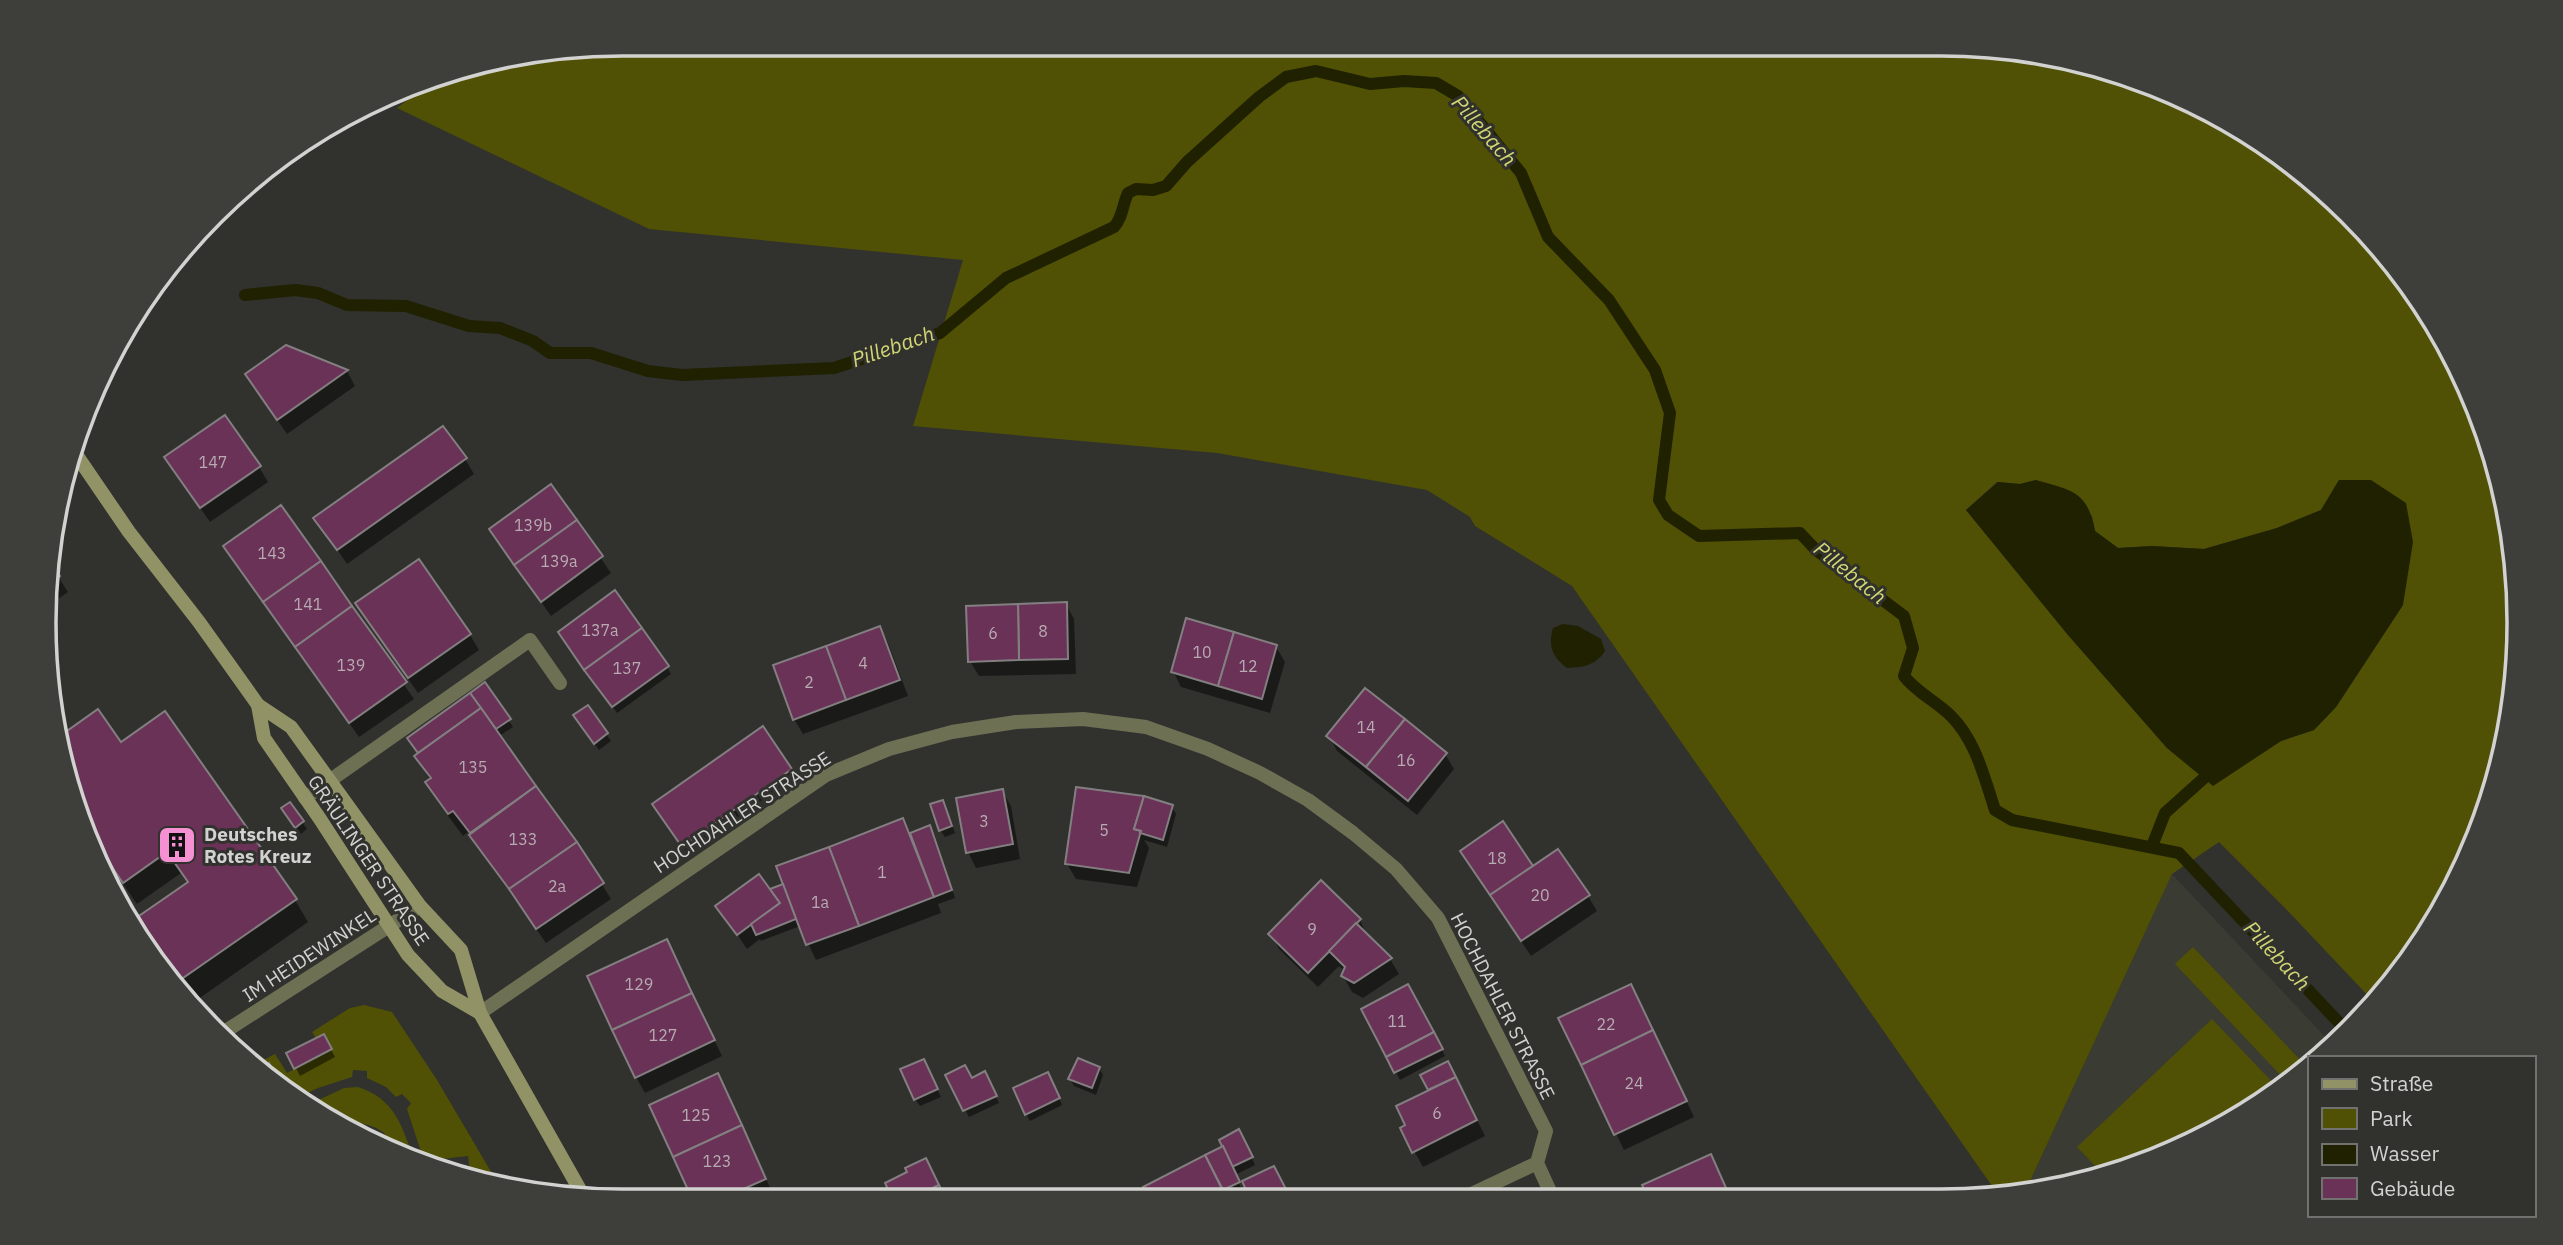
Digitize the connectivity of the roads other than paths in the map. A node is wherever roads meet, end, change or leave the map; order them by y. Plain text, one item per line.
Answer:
1 (80, 460) edge
2 (560, 683) dead end
3 (258, 705) junction
4 (330, 781) junction
5 (305, 798) junction
6 (420, 906) junction
7 (390, 925) junction
8 (480, 1013) junction
9 (229, 1029) edge
10 (1537, 1163) junction
11 (578, 1187) edge
12 (1482, 1189) edge
13 (1549, 1189) edge

1 - 3 main road, GRÄULINGER STRASSE
2 - 4 street
3 - 4 main road, GRÄULINGER STRASSE
3 - 5 main road, GRÄULINGER STRASSE
4 - 5 street
4 - 6 main road, GRÄULINGER STRASSE
5 - 7 main road, GRÄULINGER STRASSE
6 - 7 street, IM HEIDEWINKEL
6 - 8 main road, GRÄULINGER STRASSE
7 - 8 main road, GRÄULINGER STRASSE
7 - 9 street, IM HEIDEWINKEL
8 - 10 street, HOCHDAHLER STRASSE
8 - 11 main road, GRÄULINGER STRASSE
10 - 12 street
10 - 13 street

